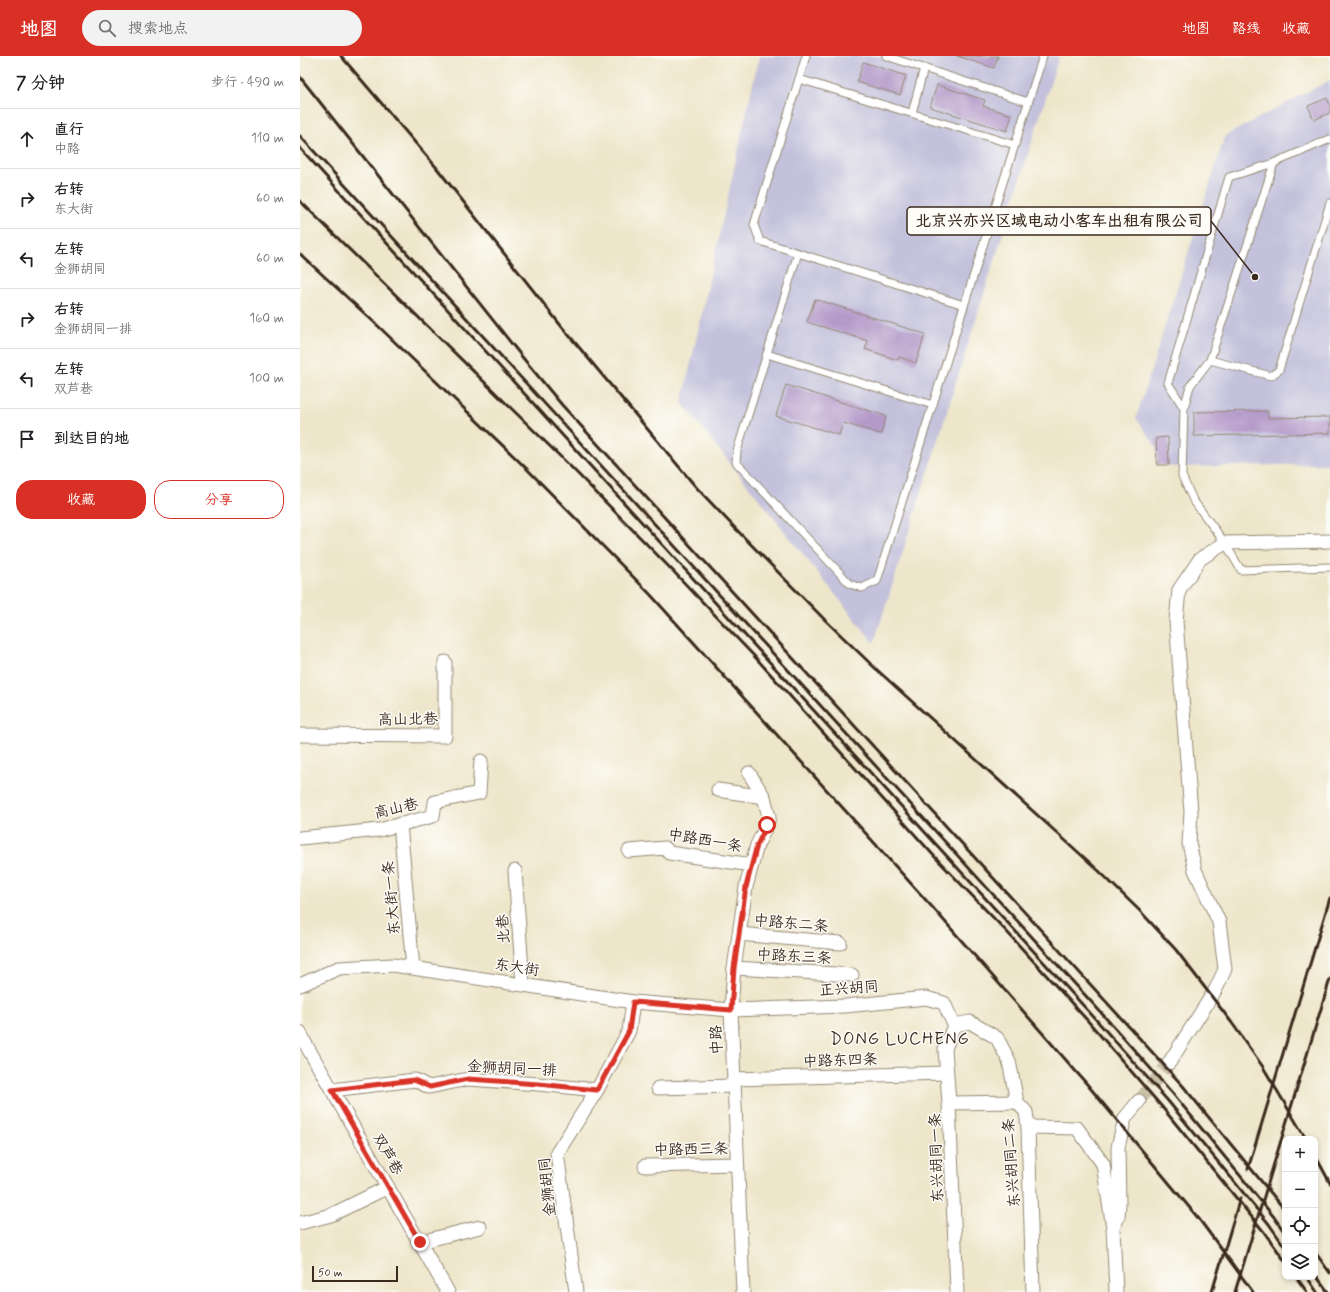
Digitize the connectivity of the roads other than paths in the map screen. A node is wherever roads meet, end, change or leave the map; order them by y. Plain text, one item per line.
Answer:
1 (806, 56) edge
2 (886, 56) edge
3 (1043, 56) edge
4 (924, 68) junction
5 (799, 78) junction
6 (1028, 102) junction
7 (912, 113) junction
8 (1330, 139) edge
9 (1015, 145) junction
10 (1274, 163) junction
11 (1330, 203) edge
12 (798, 253) junction
13 (964, 305) junction
14 (767, 354) junction
15 (1210, 360) junction
16 (933, 405) junction
17 (1184, 408) junction
18 (1330, 541) edge
19 (1225, 542) junction
20 (1330, 567) edge
21 (445, 662) dead end
22 (300, 734) edge
23 (481, 761) dead end
24 (749, 773) dead end
25 (718, 790) dead end
26 (764, 797) junction
27 (400, 824) junction
28 (300, 838) edge
29 (629, 851) dead end
30 (752, 865) junction
31 (515, 871) dead end
32 (739, 934) junction
33 (840, 943) dead end
34 (413, 968) junction
35 (734, 968) junction
36 (852, 975) dead end
37 (523, 984) junction
38 (300, 985) edge
39 (633, 1002) junction
40 (731, 1010) junction
41 (954, 1025) junction
42 (300, 1032) edge
43 (1169, 1063) tunnel mouth
44 (946, 1073) junction
45 (734, 1082) junction
46 (658, 1088) dead end
47 (332, 1090) junction
48 (597, 1090) junction
49 (1139, 1101) tunnel mouth
50 (1017, 1102) junction
51 (949, 1103) junction
52 (1028, 1127) junction
53 (737, 1164) junction
54 (645, 1166) dead end
55 (388, 1187) junction
56 (300, 1223) edge
57 (480, 1227) dead end
58 (1113, 1228) junction
59 (420, 1242) junction
60 (448, 1292) edge
61 (576, 1292) edge
62 (743, 1292) edge
63 (957, 1292) edge
64 (1033, 1292) edge
65 (1116, 1292) edge

1 - 5 lane
2 - 4 lane
3 - 6 lane
4 - 6 lane
4 - 7 lane
5 - 7 lane
5 - 12 lane
6 - 9 lane
7 - 9 lane
8 - 10 lane
9 - 13 lane
10 - 15 lane
10 - 17 lane
11 - 15 lane
12 - 13 lane
12 - 14 lane
13 - 16 lane
14 - 16 lane
14 - 16 lane
15 - 17 lane
17 - 19 lane
18 - 19 street
19 - 20 lane
19 - 43 street
21 - 22 street, 高山北巷
23 - 27 street, 高山巷
24 - 26 street, 中路
25 - 26 street
26 - 30 street, 中路
27 - 28 street, 高山巷
27 - 34 street, 东大街一条
29 - 30 street, 中路西一条
30 - 32 street, 中路
31 - 37 street, 北巷
32 - 33 street, 中路东二条
32 - 35 street, 中路
34 - 37 street, 东大街
34 - 38 street, 东大街
35 - 36 street, 中路东三条
35 - 40 street, 中路
37 - 39 street, 东大街
39 - 40 street, 东大街
39 - 48 street, 金狮胡同
40 - 41 street, 正兴胡同
40 - 45 street, 中路
41 - 44 street, 东兴胡同一条
41 - 50 street, 东兴胡同二条
42 - 47 street, 双芦巷
44 - 45 street, 中路东四条
44 - 51 street, 东兴胡同一条
45 - 46 street, 中路东四条
45 - 53 street, 中路
47 - 48 street, 金狮胡同一排
47 - 55 street, 双芦巷
48 - 61 street, 金狮胡同
49 - 58 street
50 - 51 street
50 - 52 street, 东兴胡同二条
51 - 63 street, 东兴胡同一条
52 - 58 street
52 - 64 street, 东兴胡同二条
53 - 54 street, 中路西三条
53 - 62 street, 中路
55 - 56 street
55 - 59 street, 双芦巷
57 - 59 street
58 - 65 street
59 - 60 street, 双芦巷

